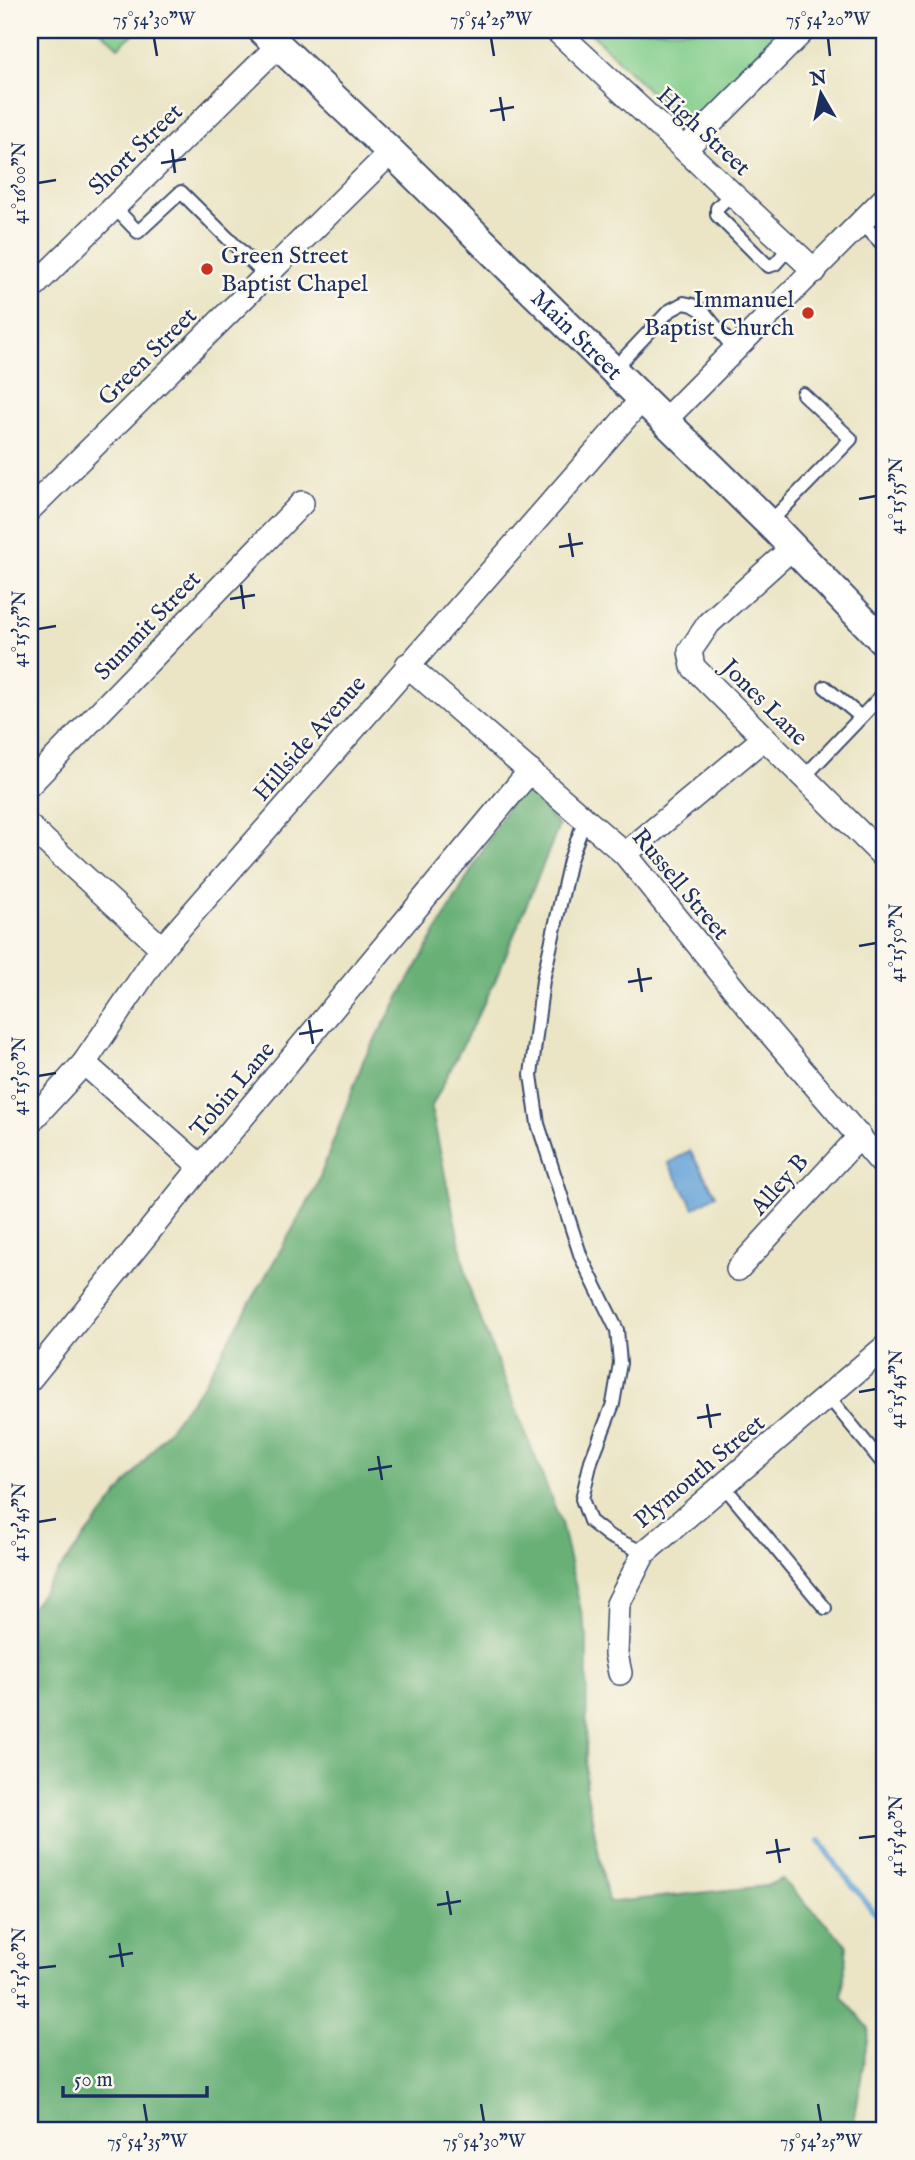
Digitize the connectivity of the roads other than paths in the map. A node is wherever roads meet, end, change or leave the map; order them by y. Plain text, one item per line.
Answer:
1 (556, 30) edge
2 (804, 30) edge
3 (270, 38) edge
4 (685, 149) junction
5 (391, 152) junction
6 (885, 198) edge
7 (114, 207) junction
8 (861, 222) junction
9 (885, 247) edge
10 (815, 271) junction
11 (266, 276) junction
12 (30, 290) edge
13 (734, 350) junction
14 (613, 370) junction
15 (803, 394) dead end
16 (642, 399) junction
17 (665, 420) junction
18 (302, 503) dead end
19 (30, 509) edge
20 (769, 523) junction
21 (792, 548) junction
22 (882, 634) edge
23 (407, 665) junction
24 (825, 687) dead end
25 (885, 692) edge
26 (861, 717) junction
27 (764, 737) junction
28 (530, 771) junction
29 (804, 777) junction
30 (30, 784) edge
31 (585, 819) junction
32 (30, 827) edge
33 (625, 854) junction
34 (885, 858) edge
35 (162, 948) junction
36 (84, 1063) junction
37 (30, 1122) edge
38 (860, 1136) junction
39 (201, 1167) junction
40 (885, 1167) edge
41 (738, 1269) dead end
42 (885, 1347) edge
43 (30, 1379) edge
44 (828, 1396) junction
45 (885, 1466) edge
46 (723, 1485) junction
47 (644, 1553) junction
48 (825, 1608) dead end
49 (620, 1673) dead end

1 - 4 street, High Street
2 - 4 street
3 - 5 street, Main Street
3 - 7 street, Short Street
4 - 10 street, High Street
5 - 11 street, Green Street
5 - 14 street, Main Street
6 - 8 street
7 - 11 lane
7 - 12 street, Short Street
8 - 9 lane
8 - 10 street
10 - 13 street
11 - 19 street, Green Street
13 - 14 lane
13 - 17 street
14 - 16 street, Main Street
15 - 20 lane
16 - 17 street, Main Street
16 - 23 street, Hillside Avenue
17 - 20 street, Main Street
18 - 30 street, Summit Street
20 - 21 street, Main Street
21 - 22 street, Main Street
21 - 27 street, Jones Lane
23 - 28 street, Russell Street
23 - 35 street, Hillside Avenue
24 - 26 lane
25 - 26 lane
26 - 29 lane
27 - 29 street, Jones Lane
27 - 33 street
28 - 31 street, Russell Street
28 - 39 street, Tobin Lane
29 - 34 street, Jones Lane
31 - 33 street, Russell Street
31 - 47 lane
32 - 35 street
33 - 38 street, Russell Street
35 - 36 street, Hillside Avenue
36 - 37 street, Hillside Avenue
36 - 39 street
38 - 40 street, Russell Street
38 - 41 street, Alley B
39 - 43 street, Tobin Lane
42 - 44 street, Plymouth Street
44 - 45 lane
44 - 46 street, Plymouth Street
46 - 47 street, Plymouth Street
46 - 48 lane
47 - 49 street, Plymouth Street

